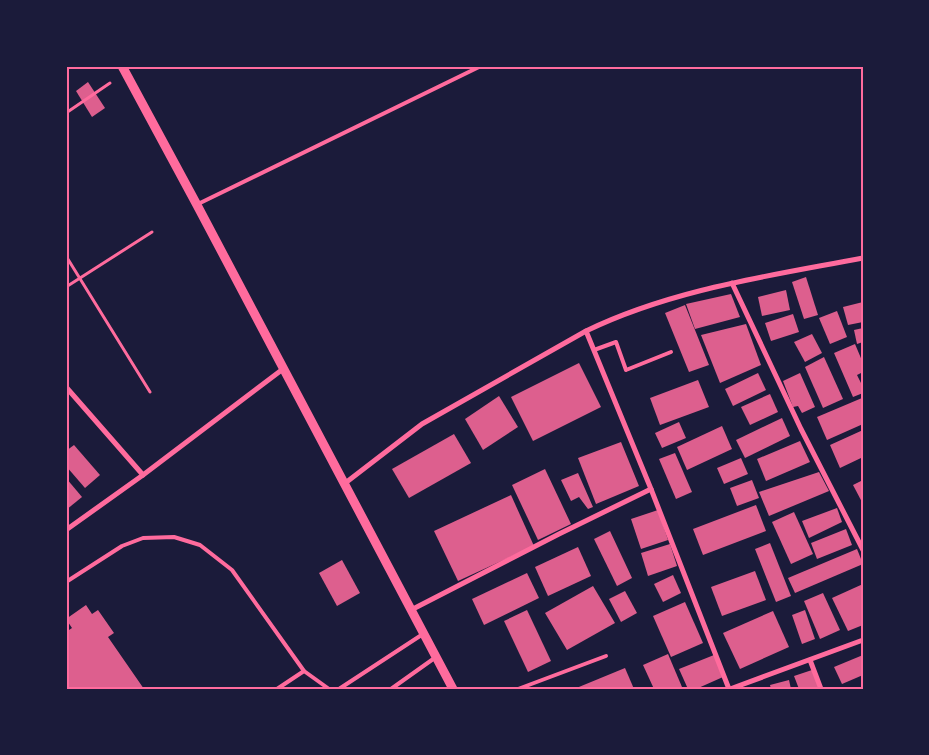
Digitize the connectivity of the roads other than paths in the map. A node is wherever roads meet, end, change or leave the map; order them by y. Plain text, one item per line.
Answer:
1 (482, 66) edge
2 (123, 70) edge
3 (197, 205) junction
4 (863, 258) edge
5 (732, 283) junction
6 (586, 331) junction
7 (594, 350) junction
8 (671, 352) dead end
9 (283, 369) junction
10 (66, 387) edge
11 (143, 474) junction
12 (344, 484) junction
13 (651, 489) junction
14 (66, 530) edge
15 (863, 550) edge
16 (66, 582) edge
17 (411, 610) junction
18 (424, 633) junction
19 (863, 640) edge
20 (606, 656) dead end
21 (436, 657) junction
22 (810, 660) junction
23 (304, 671) junction
24 (277, 689) edge
25 (329, 689) edge
26 (339, 689) edge
27 (391, 689) edge
28 (453, 689) edge
29 (518, 689) edge
30 (729, 689) edge
31 (822, 689) edge

1 - 3 lane
2 - 3 street
3 - 9 street
4 - 5 street
5 - 6 street
5 - 15 street
6 - 7 street
6 - 12 street
7 - 8 lane
7 - 13 street
9 - 11 street
9 - 12 street
10 - 11 street
11 - 14 street
12 - 17 street
13 - 17 street
13 - 30 street
16 - 23 lane
17 - 18 street
18 - 21 street
18 - 26 lane
19 - 22 street
20 - 29 lane
21 - 27 lane
21 - 28 street
22 - 30 street
22 - 31 street
23 - 24 lane
23 - 25 lane

